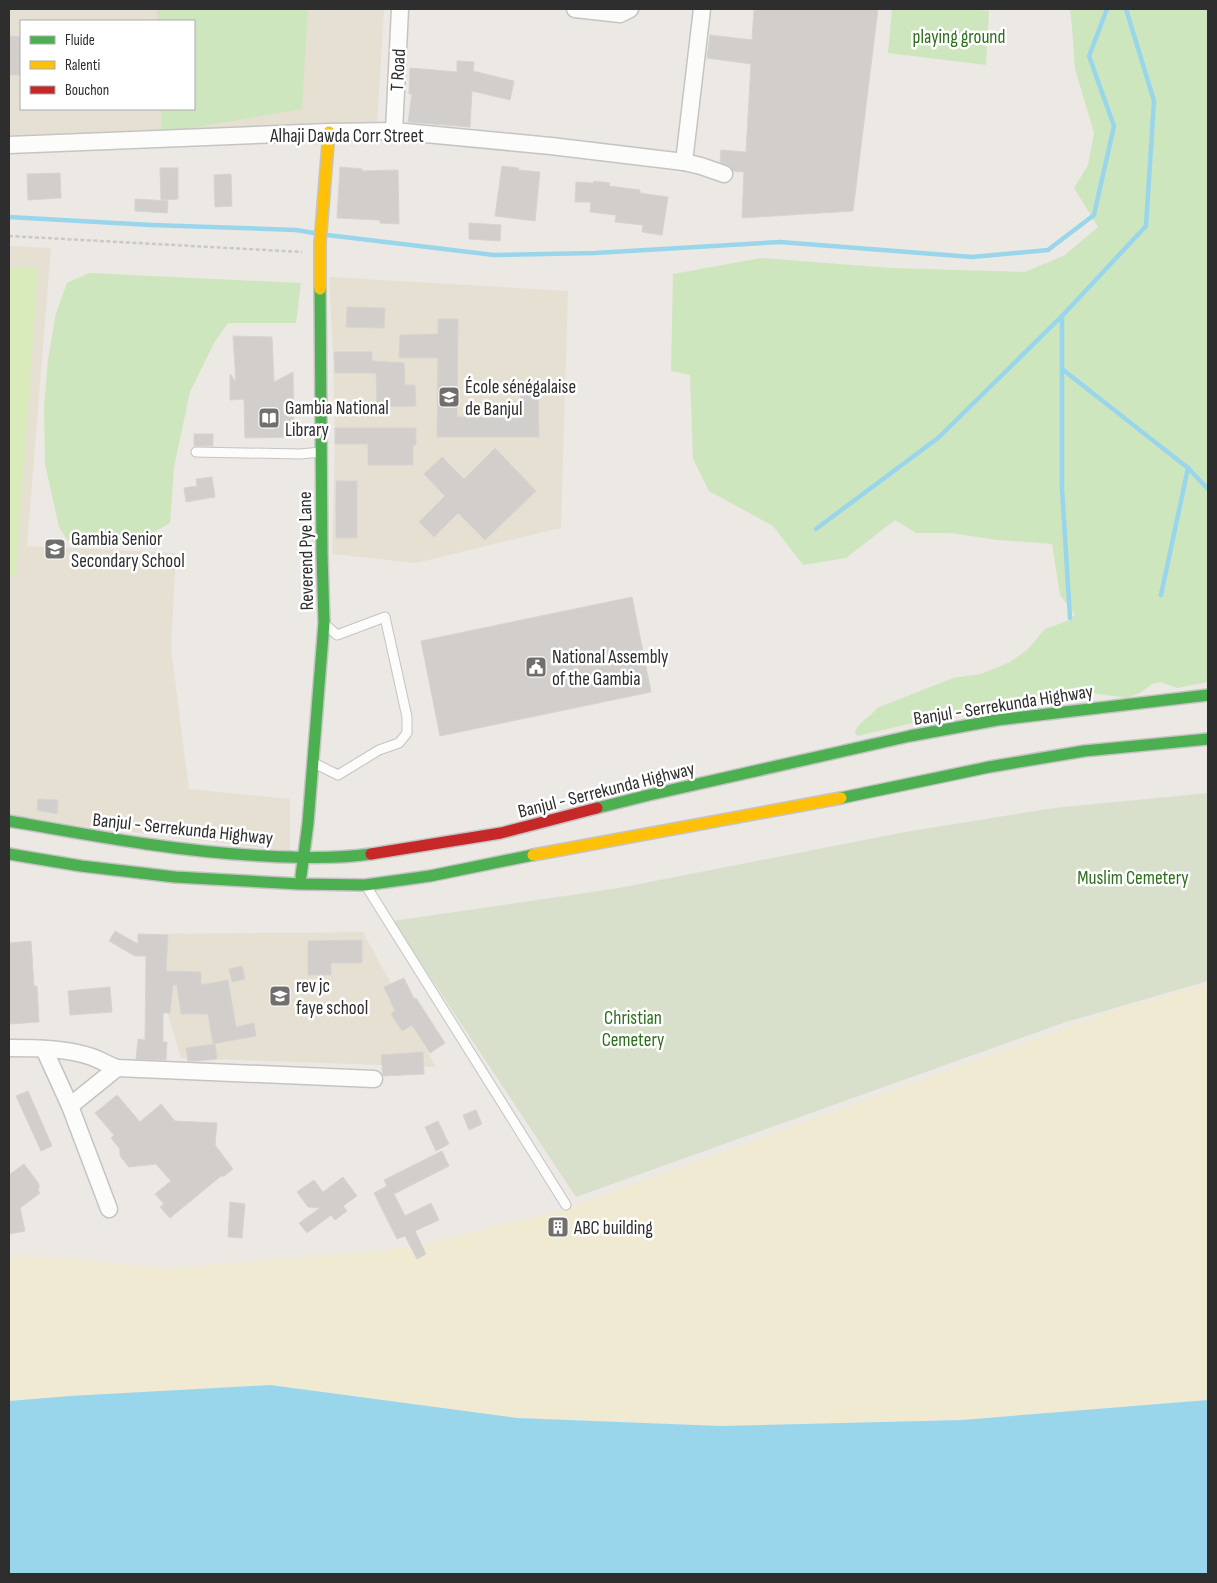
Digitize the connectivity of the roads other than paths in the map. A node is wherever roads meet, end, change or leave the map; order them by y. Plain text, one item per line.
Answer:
1 (400, 9) edge
2 (575, 9) edge
3 (630, 9) edge
4 (702, 9) edge
5 (329, 132) junction
6 (394, 132) junction
7 (9, 145) edge
8 (684, 162) junction
9 (724, 174) dead end
10 (196, 452) dead end
11 (322, 452) junction
12 (324, 623) junction
13 (1208, 695) edge
14 (1208, 740) edge
15 (312, 762) junction
16 (9, 821) edge
17 (9, 854) edge
18 (304, 858) junction
19 (300, 884) junction
20 (365, 885) junction
21 (9, 1048) edge
22 (44, 1049) junction
23 (117, 1068) junction
24 (374, 1079) dead end
25 (70, 1106) junction
26 (566, 1204) dead end
27 (109, 1209) dead end

1 - 6 street, T Road
2 - 3 street
4 - 8 street
5 - 6 street, Alhaji Dawda Corr Street
5 - 7 street, Alhaji Dawda Corr Street
5 - 11 main road, Reverend Pye Lane
6 - 8 street, Alhaji Dawda Corr Street
8 - 9 street, Alhaji Dawda Corr Street
10 - 11 lane
11 - 12 main road, Reverend Pye Lane
12 - 15 main road, Reverend Pye Lane
12 - 15 lane
13 - 18 main road, Banjul - Serrekunda Highway
14 - 20 main road
15 - 18 main road, Reverend Pye Lane
16 - 18 main road, Banjul - Serrekunda Highway
17 - 19 main road
18 - 19 main road, Reverend Pye Lane
19 - 20 main road
20 - 26 lane
21 - 22 street
22 - 23 street
22 - 25 street
23 - 24 street
23 - 25 street
25 - 27 street

